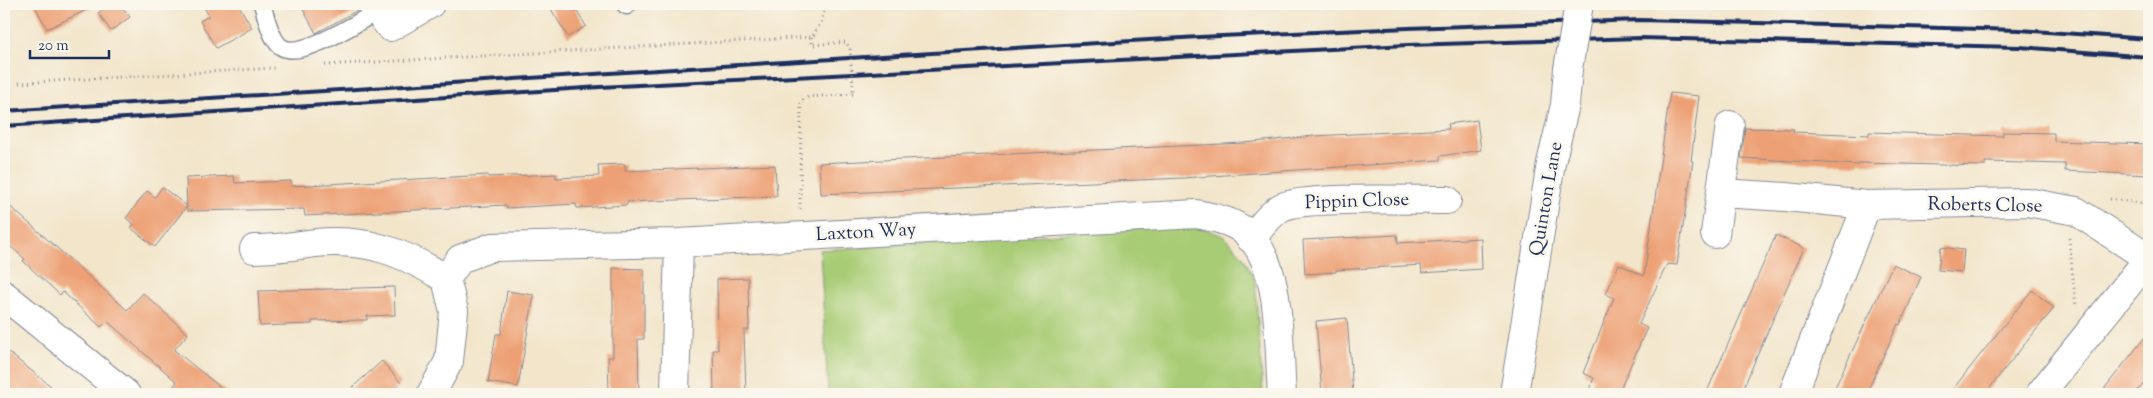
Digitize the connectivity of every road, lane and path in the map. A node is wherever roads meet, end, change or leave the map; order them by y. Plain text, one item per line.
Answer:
1 (262, 4) edge
2 (430, 4) edge
3 (826, 4) edge
4 (1579, 4) edge
5 (375, 7) edge
6 (812, 37) junction
7 (316, 65) dead end
8 (277, 68) dead end
9 (19, 82) dead end
10 (1730, 125) dead end
11 (1721, 193) junction
12 (1447, 201) dead end
13 (1867, 206) junction
14 (1714, 234) dead end
15 (800, 237) junction
16 (1251, 239) junction
17 (679, 243) junction
18 (254, 250) dead end
19 (2149, 258) edge
20 (446, 279) junction
21 (4, 295) edge
22 (126, 394) edge
23 (431, 394) edge
24 (675, 394) edge
25 (1282, 394) edge
26 (1514, 394) edge
27 (1793, 394) edge
28 (2040, 394) edge

1 - 5 lane
2 - 5 street
3 - 6 path
4 - 26 street, Quinton Lane, bridge
6 - 7 path
6 - 15 path, bridge
8 - 9 path
10 - 11 street
11 - 13 street, Roberts Close
11 - 14 street
12 - 16 street, Pippin Close
13 - 19 street, Roberts Close
13 - 27 street
15 - 16 street, Laxton Way
15 - 17 street, Laxton Way
16 - 25 street, Laxton Way
17 - 20 street, Laxton Way
17 - 24 street
18 - 20 street
19 - 28 street
20 - 23 street
21 - 22 street

